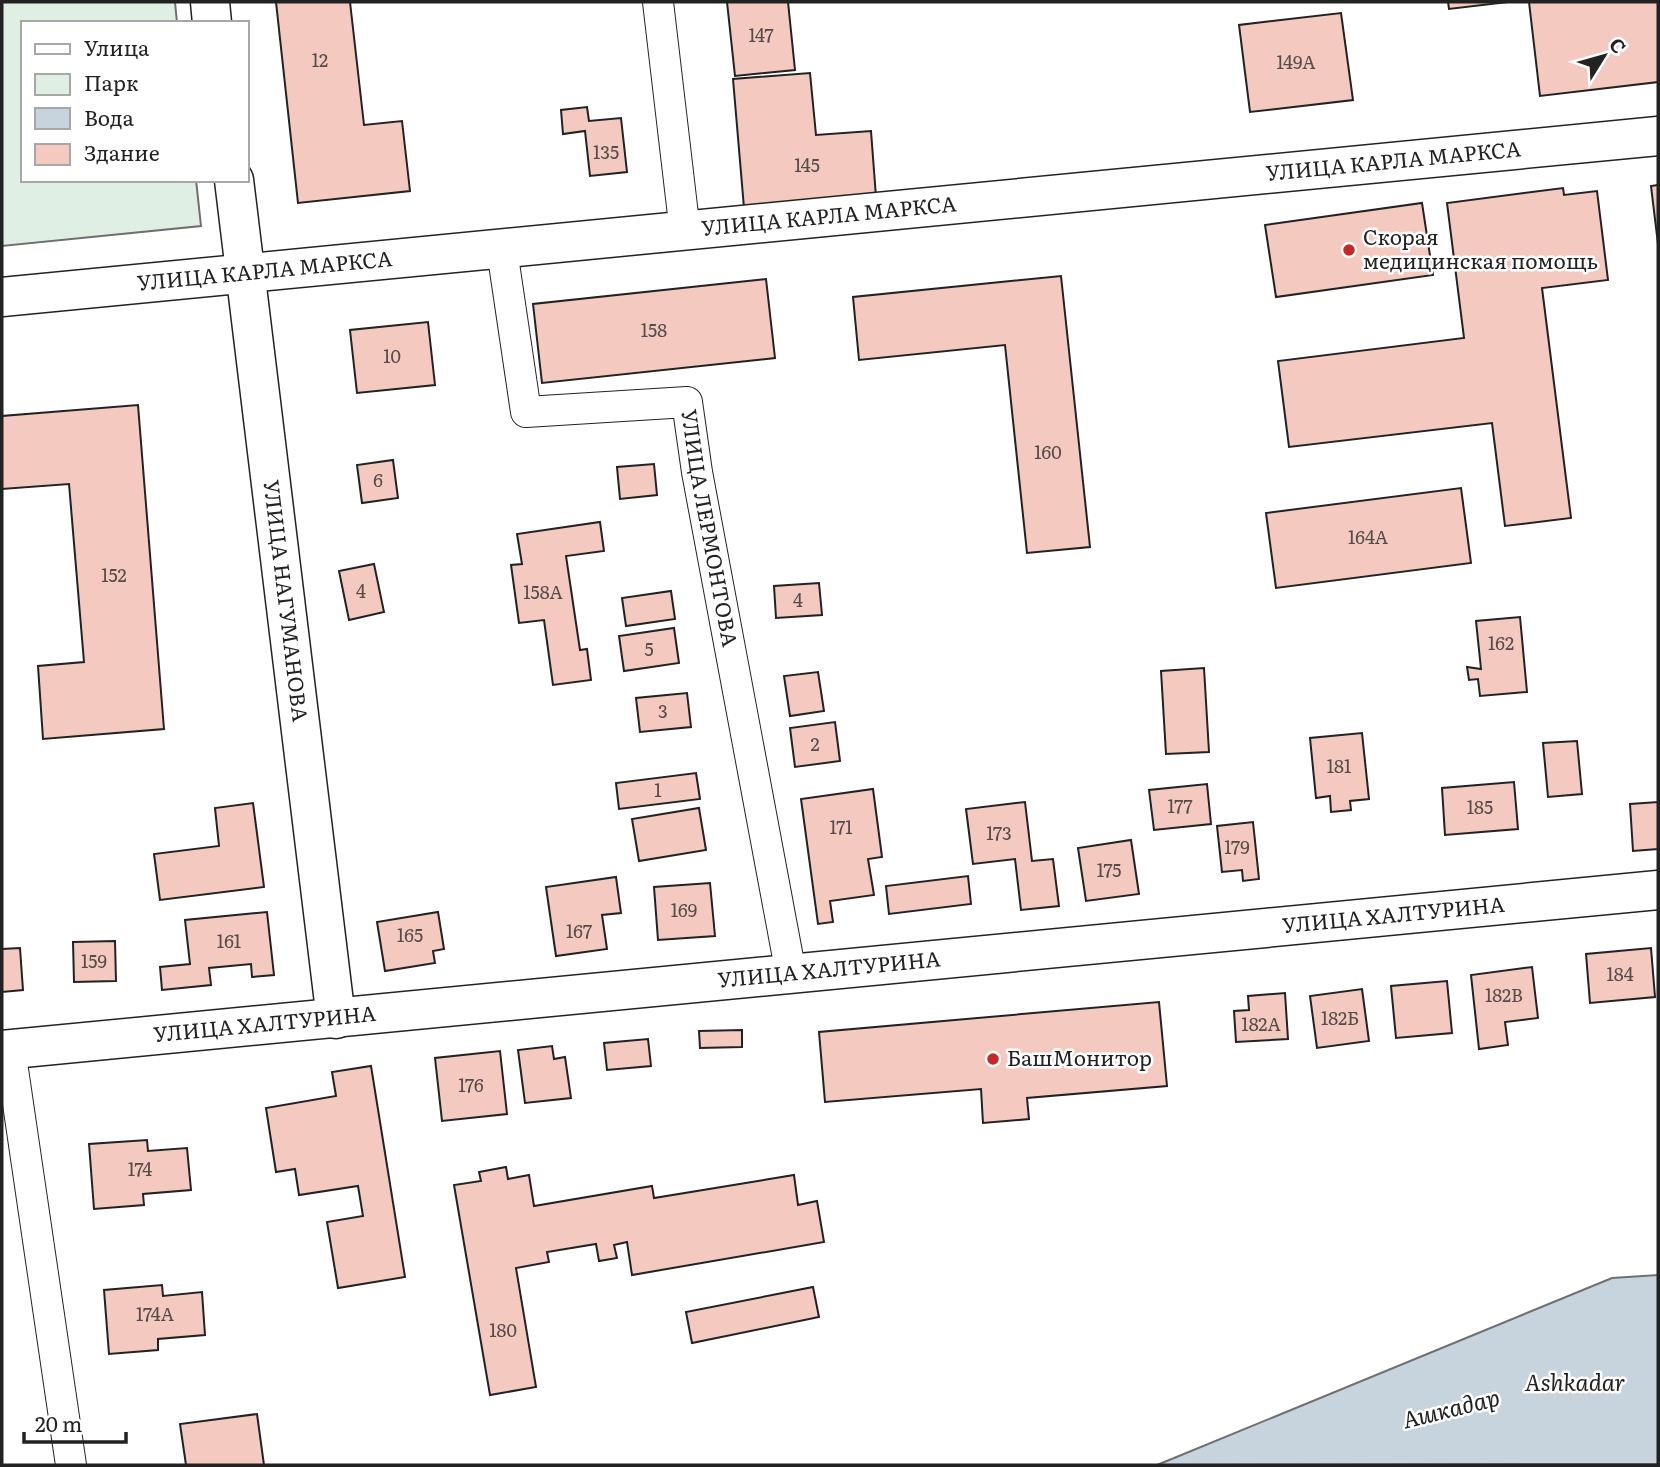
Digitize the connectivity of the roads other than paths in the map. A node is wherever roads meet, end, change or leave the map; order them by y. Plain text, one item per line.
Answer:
1 (209, 2) edge
2 (658, 2) edge
3 (212, 21) edge
4 (1658, 136) edge
5 (234, 182) edge
6 (685, 232) junction
7 (502, 250) junction
8 (247, 275) junction
9 (2, 297) edge
10 (1658, 890) edge
11 (791, 974) junction
12 (336, 1019) junction
13 (6, 1050) edge
14 (71, 1465) edge

1 - 3 main road
2 - 6 street
4 - 6 main road, УЛИЦА КАРЛА МАРКСА
5 - 8 main road, УЛИЦА НАГУМАНОВА
6 - 7 main road, УЛИЦА КАРЛА МАРКСА
7 - 8 main road, УЛИЦА КАРЛА МАРКСА
7 - 11 street, УЛИЦА ЛЕРМОНТОВА
8 - 9 main road, УЛИЦА КАРЛА МАРКСА
8 - 12 main road, УЛИЦА НАГУМАНОВА
10 - 11 main road, УЛИЦА ХАЛТУРИНА
11 - 12 main road, УЛИЦА ХАЛТУРИНА
12 - 13 main road, УЛИЦА ХАЛТУРИНА
13 - 14 street

